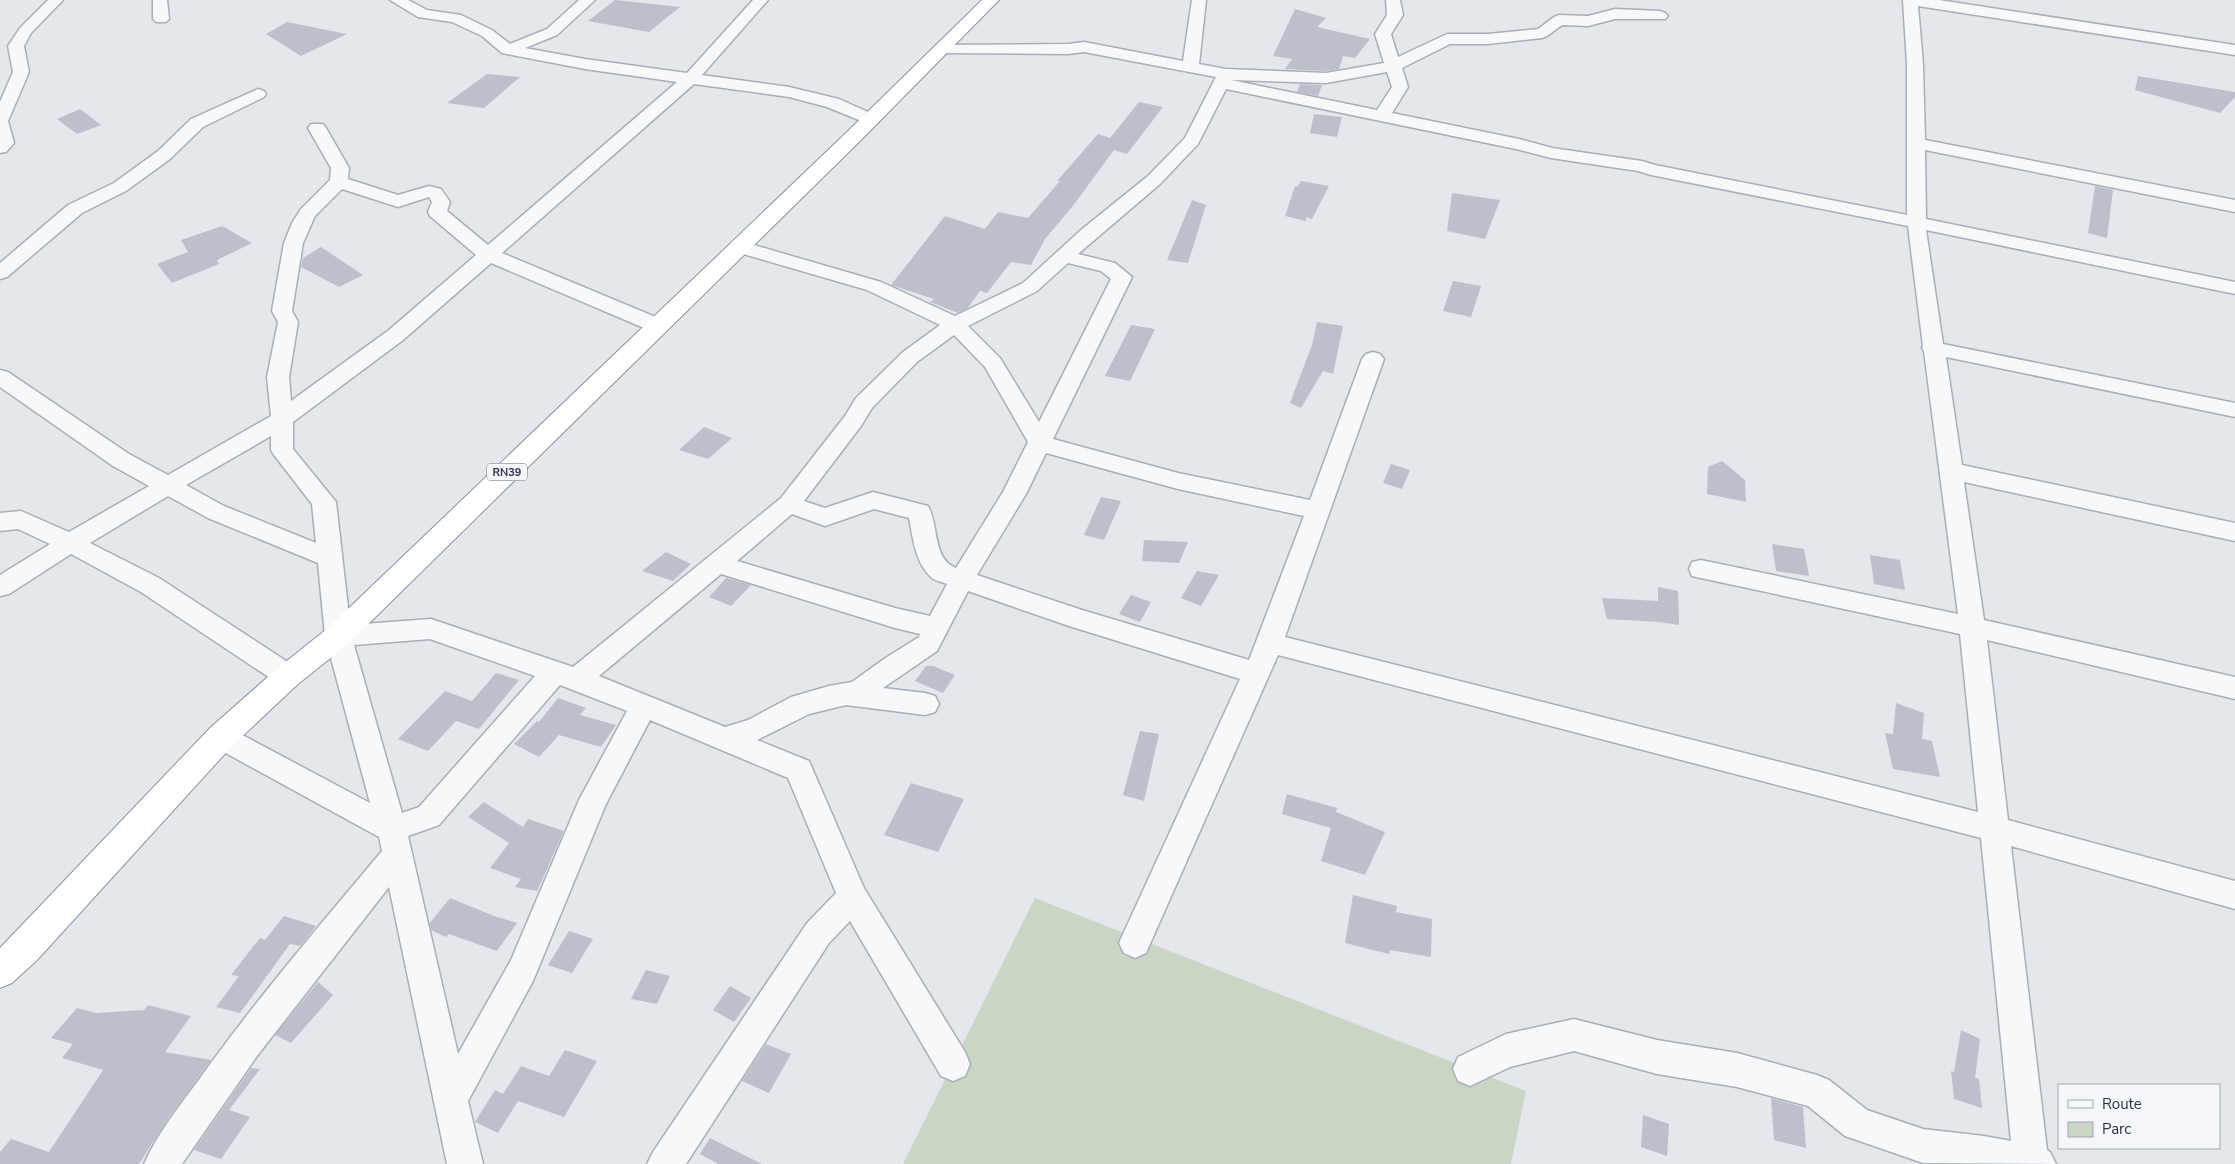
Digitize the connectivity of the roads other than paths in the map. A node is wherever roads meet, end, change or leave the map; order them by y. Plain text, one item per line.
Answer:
1 (56, 0) edge
2 (160, 0) edge
3 (398, 0) edge
4 (588, 0) edge
5 (761, 0) edge
6 (992, 0) edge
7 (1198, 0) edge
8 (1632, 0) edge
9 (1377, 1) edge
10 (1910, 1) edge
11 (1393, 2) edge
12 (161, 19) dead end
13 (942, 48) junction
14 (508, 50) junction
15 (2235, 50) edge
16 (1394, 66) junction
17 (1190, 68) junction
18 (691, 78) junction
19 (1223, 78) junction
20 (258, 94) dead end
21 (1382, 116) junction
22 (871, 120) junction
23 (0, 122) edge
24 (317, 128) dead end
25 (1914, 143) junction
26 (0, 148) edge
27 (339, 182) junction
28 (2235, 206) edge
29 (1918, 223) junction
30 (740, 247) junction
31 (488, 254) junction
32 (1063, 256) junction
33 (0, 273) edge
34 (2235, 288) edge
35 (955, 324) junction
36 (658, 326) junction
37 (1932, 348) junction
38 (1373, 359) dead end
39 (0, 377) edge
40 (2235, 410) edge
41 (282, 419) junction
42 (1040, 443) junction
43 (1951, 471) junction
44 (169, 486) junction
45 (789, 504) junction
46 (1318, 510) junction
47 (0, 522) edge
48 (2235, 532) edge
49 (70, 543) junction
50 (330, 558) junction
51 (718, 564) junction
52 (1701, 569) dead end
53 (962, 579) junction
54 (0, 587) edge
55 (936, 627) junction
56 (1973, 627) junction
57 (338, 636) junction
58 (1270, 643) junction
59 (1256, 673) junction
60 (288, 676) junction
61 (566, 676) junction
62 (2235, 688) edge
63 (848, 695) junction
64 (926, 704) dead end
65 (644, 706) junction
66 (221, 737) junction
67 (725, 739) junction
68 (1995, 829) junction
69 (395, 842) junction
70 (2235, 895) edge
71 (853, 897) junction
72 (1135, 943) dead end
73 (0, 971) edge
74 (953, 1064) dead end
75 (1470, 1069) dead end
76 (451, 1099) junction
77 (2033, 1163) edge
78 (162, 1164) edge
79 (465, 1164) edge
80 (665, 1164) edge

1 - 23 street
2 - 12 street
3 - 14 street
4 - 14 street
5 - 18 street
6 - 13 highway, RN39
7 - 17 street
8 - 16 street
9 - 11 street
10 - 15 street
10 - 25 street
11 - 16 street
13 - 17 street
13 - 22 highway, RN39
14 - 18 street
16 - 19 street
16 - 21 street
17 - 19 street
18 - 22 street
18 - 31 street
19 - 21 street
19 - 32 street
20 - 33 street
21 - 29 street
22 - 30 highway, RN39
23 - 26 street
24 - 27 street
25 - 28 street
25 - 29 street
27 - 31 street
27 - 41 street
29 - 34 street
29 - 37 street
30 - 35 street
30 - 36 highway, RN39
31 - 36 street
31 - 41 street
32 - 35 street
32 - 42 street
35 - 42 street
35 - 45 street
36 - 57 highway, RN39
37 - 40 street
37 - 43 street
38 - 46 street
39 - 44 street
41 - 44 street
41 - 50 street
42 - 46 street
42 - 53 street
43 - 48 street
43 - 56 street
44 - 49 street
44 - 50 street
45 - 51 street
45 - 53 street
46 - 58 street
47 - 49 street
49 - 54 street
49 - 60 street
50 - 57 street
51 - 55 street
51 - 61 street
52 - 56 street
53 - 55 street
53 - 59 street
55 - 63 street
56 - 62 street
56 - 68 street
57 - 60 highway, RN39
57 - 61 street
57 - 69 street
58 - 59 street
58 - 68 street
59 - 72 street
60 - 66 highway, RN39
61 - 65 street
61 - 69 street
63 - 64 street
63 - 67 street
65 - 67 street
65 - 76 street
66 - 69 street
66 - 73 highway, RN39
67 - 71 street
68 - 70 street
68 - 77 street
69 - 76 street
69 - 78 street
71 - 74 street
71 - 80 street
75 - 77 street
76 - 79 street

